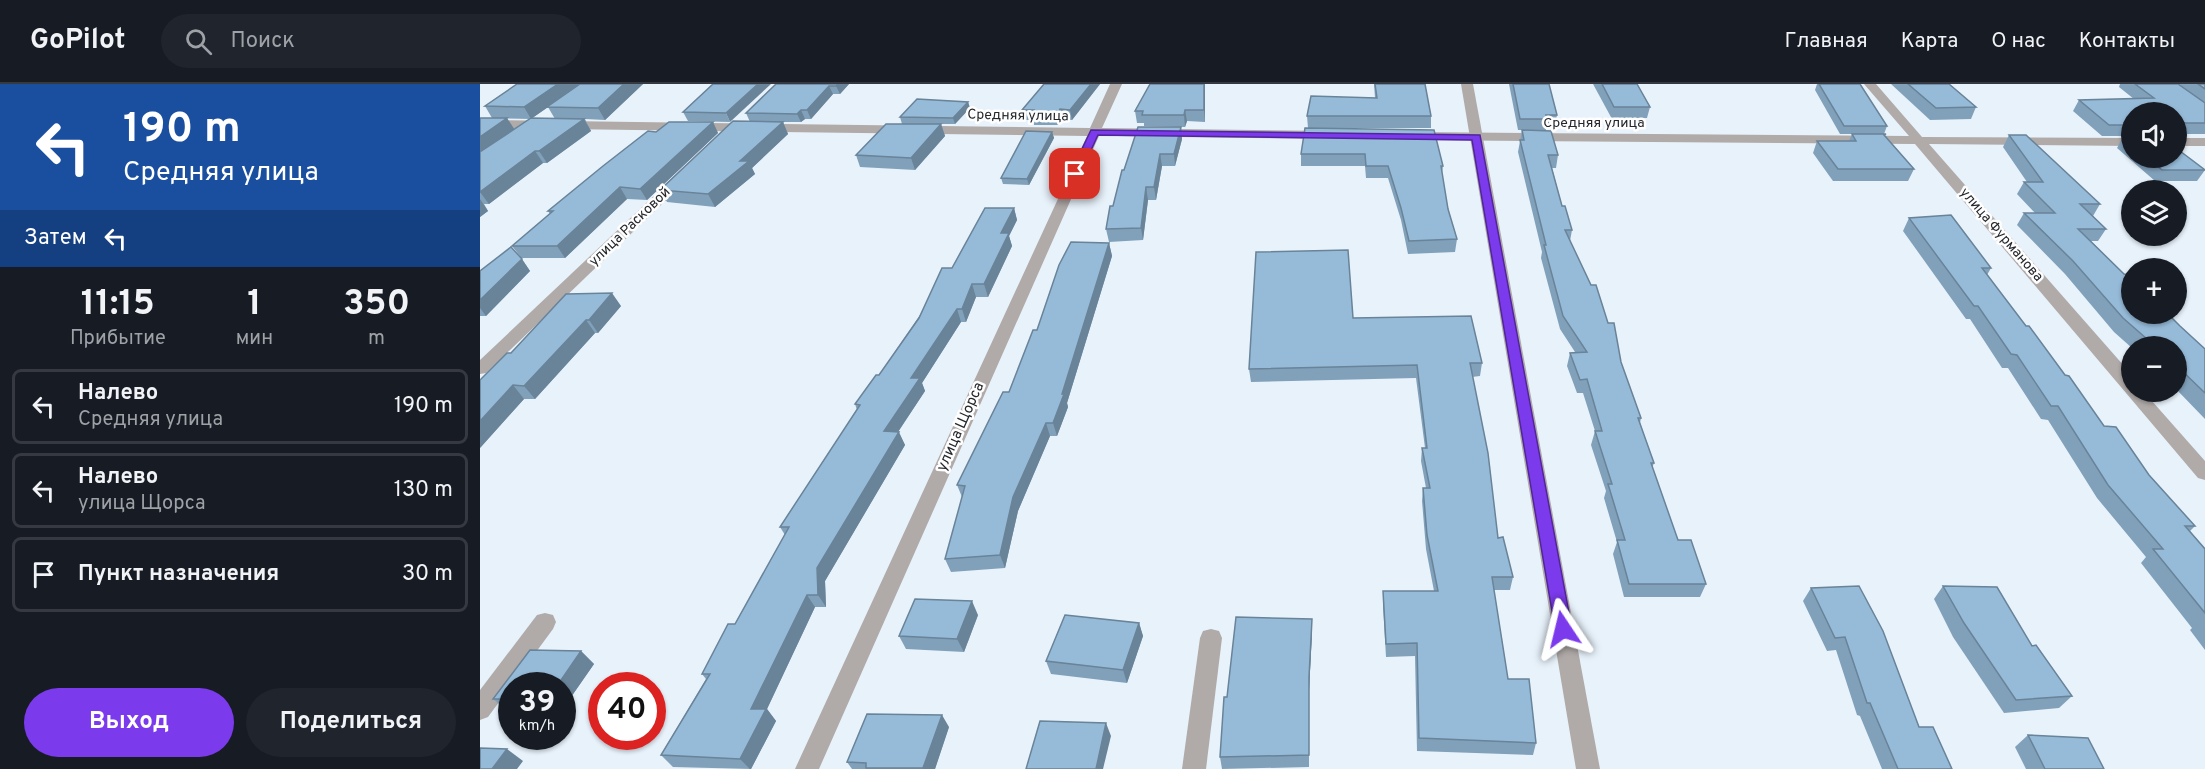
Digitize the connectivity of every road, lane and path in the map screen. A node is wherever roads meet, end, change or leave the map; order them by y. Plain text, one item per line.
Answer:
1 (1116, 84) edge
2 (1467, 84) edge
3 (1870, 84) edge
4 (554, 112) edge
5 (750, 113) edge
6 (480, 124) edge
7 (535, 126) junction
8 (735, 127) junction
9 (1094, 132) junction
10 (1345, 135) edge
11 (1405, 136) edge
12 (1476, 137) junction
13 (517, 138) edge
14 (1919, 139) junction
15 (2121, 141) edge
16 (2187, 142) edge
17 (2205, 142) edge
18 (718, 143) edge
19 (693, 168) edge
20 (480, 369) edge
21 (2121, 374) edge
22 (2144, 402) edge
23 (2205, 473) edge
24 (545, 622) dead end
25 (1210, 638) dead end
26 (480, 709) edge
27 (807, 769) edge
28 (1194, 769) edge
29 (1588, 769) edge

1 - 9 street, улица Щорса
2 - 12 street
3 - 14 street, улица Фурманова
4 - 7 street
5 - 8 street
6 - 7 street, Средняя улица
7 - 8 street, Средняя улица
7 - 13 street
8 - 9 street, Средняя улица
8 - 18 street
9 - 10 street, Средняя улица
9 - 27 street, улица Щорса
11 - 12 street, Средняя улица
12 - 14 street, Средняя улица
12 - 29 street
14 - 15 street, Средняя улица
14 - 21 street, улица Фурманова
16 - 17 street
19 - 20 street, улица Расковой
22 - 23 street
24 - 26 street
25 - 28 street

